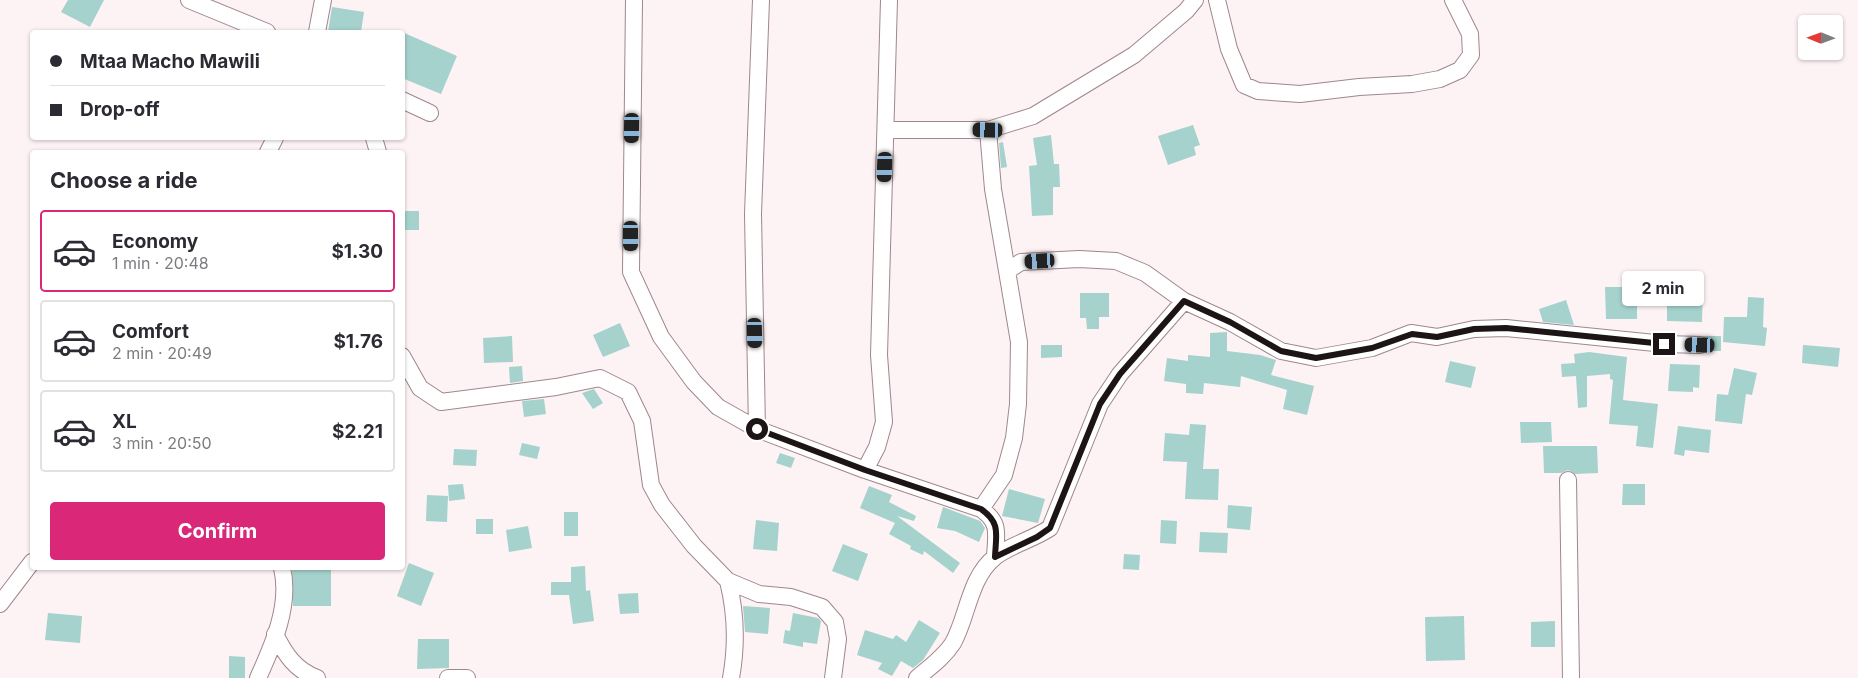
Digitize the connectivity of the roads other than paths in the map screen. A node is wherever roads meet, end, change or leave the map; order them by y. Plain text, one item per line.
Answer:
1 (192, 0) edge
2 (323, 0) edge
3 (634, 0) edge
4 (761, 0) edge
5 (889, 0) edge
6 (1195, 0) edge
7 (1217, 0) edge
8 (1453, 0) edge
9 (262, 30) edge
10 (317, 30) edge
11 (405, 101) edge
12 (430, 112) dead end
13 (886, 130) junction
14 (988, 130) junction
15 (1007, 271) junction
16 (1184, 301) junction
17 (1700, 345) dead end
18 (405, 361) edge
19 (757, 429) junction
20 (865, 470) junction
21 (1568, 480) dead end
22 (981, 509) junction
23 (995, 557) junction
24 (30, 565) edge
25 (283, 570) edge
26 (728, 580) junction
27 (0, 604) edge
28 (275, 634) junction
29 (258, 678) edge
30 (317, 678) edge
31 (448, 678) edge
32 (467, 678) edge
33 (731, 678) edge
34 (833, 678) edge
35 (917, 678) edge
36 (1571, 678) edge

1 - 9 street
2 - 10 street
3 - 19 street
4 - 19 street
5 - 13 street
6 - 14 street
7 - 8 street
11 - 12 street
13 - 14 street
13 - 20 street
14 - 15 street
15 - 16 street
15 - 22 street
16 - 17 street
16 - 23 street
18 - 26 street
19 - 20 street
20 - 22 street
21 - 36 street
22 - 23 street
23 - 35 street
24 - 27 street
25 - 28 street
26 - 33 street
26 - 34 street
28 - 29 street
28 - 30 street
31 - 32 street

